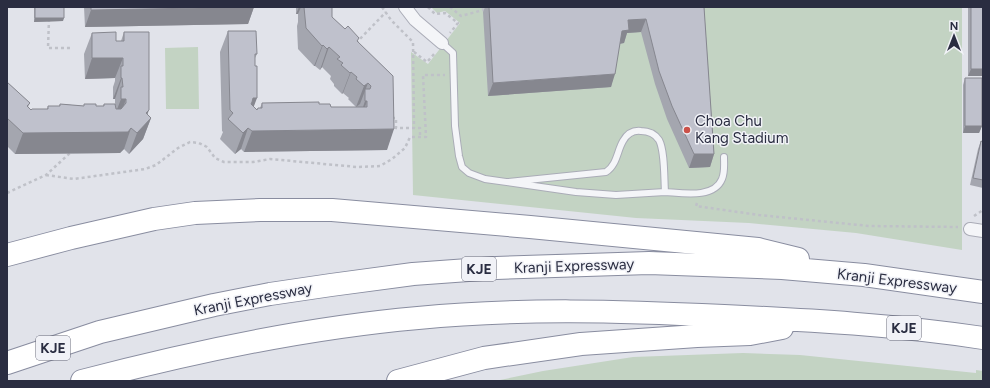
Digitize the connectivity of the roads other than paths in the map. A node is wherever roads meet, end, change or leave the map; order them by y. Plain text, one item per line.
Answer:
1 (404, 7) edge
2 (442, 43) joint
3 (724, 157) dead end
4 (508, 182) junction
5 (665, 192) junction
6 (970, 229) road end
7 (983, 231) edge
8 (7, 238) edge
9 (71, 238) junction
10 (7, 255) edge
11 (864, 276) junction
12 (983, 292) edge
13 (825, 321) junction
14 (983, 338) edge
15 (7, 363) edge
16 (82, 381) edge
17 (398, 381) edge

1 - 2 street
2 - 4 lane
3 - 5 lane
4 - 5 lane
4 - 5 lane
6 - 7 street
8 - 9 highway
9 - 10 highway
9 - 11 highway
11 - 12 highway, Kranji Expressway / KJE
11 - 15 highway, Kranji Expressway / KJE
13 - 14 highway, KJE
13 - 16 highway, KJE
13 - 17 highway

